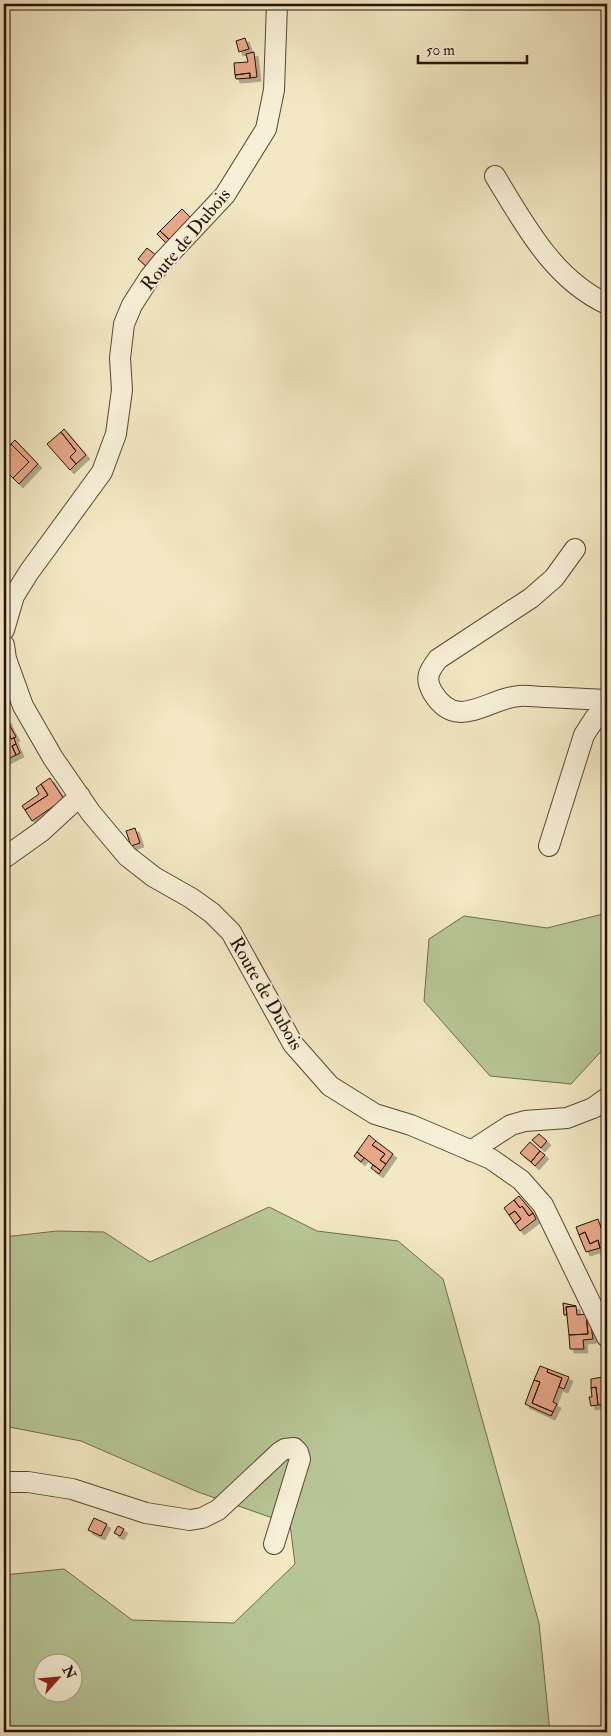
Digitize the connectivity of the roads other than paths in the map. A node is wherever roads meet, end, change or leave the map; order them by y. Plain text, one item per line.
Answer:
1 (277, 4) edge
2 (495, 176) dead end
3 (607, 304) edge
4 (575, 549) dead end
5 (4, 626) edge
6 (4, 645) edge
7 (607, 700) edge
8 (607, 708) edge
9 (80, 796) junction
10 (549, 846) dead end
11 (4, 858) edge
12 (607, 1098) edge
13 (471, 1151) junction
14 (607, 1337) edge
15 (4, 1482) edge
16 (274, 1544) dead end

1 - 5 street, Route de Dubois
2 - 3 street
4 - 7 street
6 - 9 street, Route de Dubois
8 - 10 street
9 - 11 street
9 - 13 street, Route de Dubois
12 - 13 street
13 - 14 street, Route de Dubois
15 - 16 street

